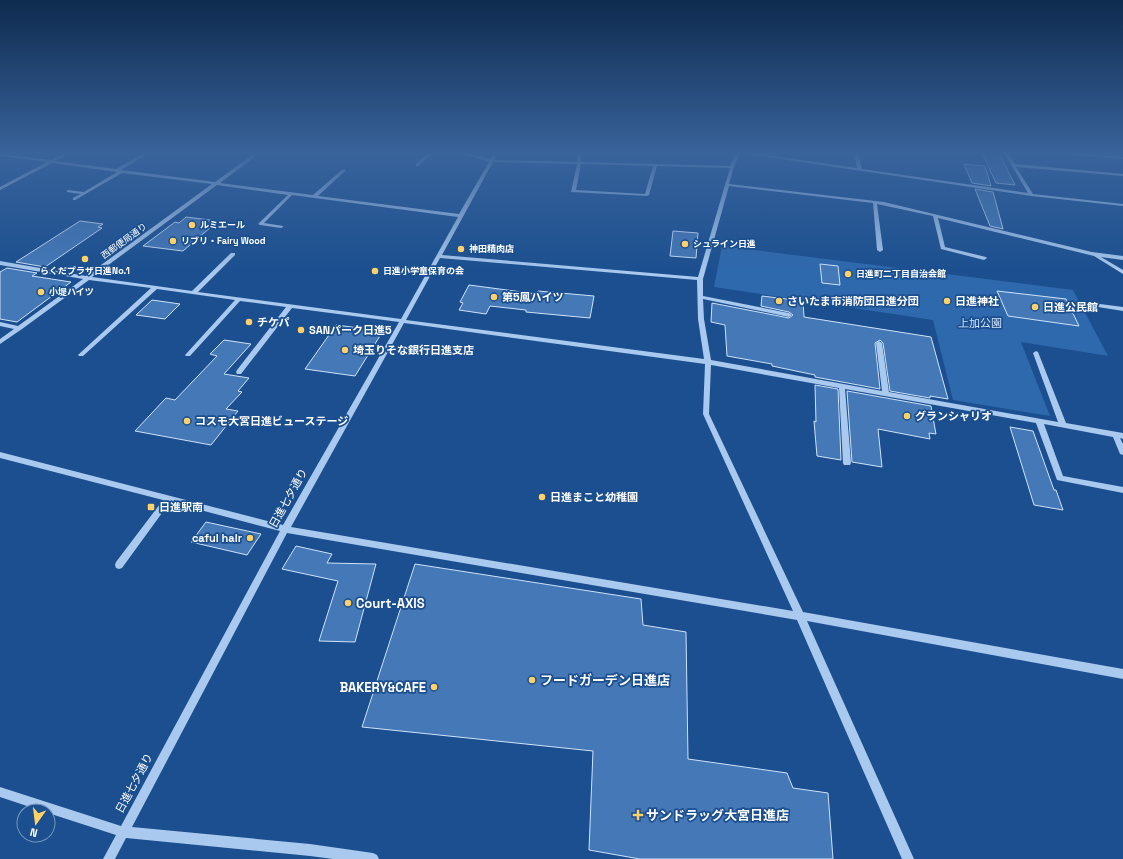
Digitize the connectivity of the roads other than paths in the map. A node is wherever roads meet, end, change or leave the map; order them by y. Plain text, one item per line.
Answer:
1 (85, 193) edge
2 (204, 193) edge
3 (292, 193) joint
4 (318, 193) edge
5 (473, 193) edge
6 (612, 193) edge
7 (648, 193) edge
8 (726, 193) edge
9 (798, 193) edge
10 (1018, 193) edge
11 (1031, 195) joint
12 (315, 196) junction
13 (75, 199) dead end
14 (875, 202) junction
15 (1120, 205) edge
16 (1123, 212) edge
17 (935, 215) junction
18 (460, 216) junction
19 (281, 227) dead end
20 (880, 250) dead end
21 (233, 254) dead end
22 (1092, 254) junction
23 (438, 256) junction
24 (984, 258) dead end
25 (1123, 258) edge
26 (0, 263) edge
27 (1123, 272) edge
28 (88, 278) junction
29 (700, 278) junction
30 (156, 287) junction
31 (194, 293) junction
32 (701, 297) junction
33 (239, 299) junction
34 (290, 306) junction
35 (1100, 306) dead end
36 (1123, 309) edge
37 (789, 315) dead end
38 (402, 322) junction
39 (0, 324) edge
40 (20, 328) junction
41 (0, 342) edge
42 (879, 343) dead end
43 (1036, 353) dead end
44 (81, 355) dead end
45 (188, 355) dead end
46 (708, 362) junction
47 (239, 372) dead end
48 (842, 386) junction
49 (886, 394) junction
50 (1039, 421) junction
51 (1064, 425) junction
52 (1119, 435) edge
53 (1123, 452) edge
54 (0, 455) edge
55 (847, 463) dead end
56 (1123, 490) edge
57 (168, 499) junction
58 (285, 529) junction
59 (120, 565) dead end
60 (800, 616) junction
61 (1123, 674) edge
62 (0, 792) edge
63 (123, 832) junction
64 (109, 859) edge
65 (373, 859) edge
66 (908, 859) edge

1 - 13 street
2 - 28 street, 西郵便局通り
3 - 12 street
3 - 19 street
4 - 12 street
5 - 18 street, 日進七夕通り
6 - 7 street
8 - 29 street
9 - 14 street
10 - 11 street
11 - 15 street
12 - 18 street
14 - 17 street
14 - 20 street
15 - 16 street
17 - 22 street
17 - 24 street
18 - 23 street, 日進七夕通り
21 - 31 street
22 - 25 street
22 - 27 street
23 - 29 street
23 - 38 street, 日進七夕通り
26 - 28 street
28 - 30 street
28 - 40 street, 西郵便局通り
29 - 32 street
30 - 31 street
30 - 44 street
31 - 33 street
32 - 37 street
32 - 46 street
33 - 34 street
33 - 45 street
34 - 38 street
34 - 47 street
35 - 36 street
38 - 46 street
38 - 58 street, 日進七夕通り
39 - 40 street
40 - 41 street, 西郵便局通り
42 - 49 street
43 - 51 street
46 - 48 street
46 - 60 street
48 - 49 street
48 - 55 street
49 - 50 street
50 - 51 street
50 - 56 street
51 - 52 street
52 - 53 street
54 - 57 street
57 - 58 street
57 - 59 street
58 - 60 street
58 - 63 street, 日進七夕通り
60 - 61 street
60 - 66 street
62 - 63 street
63 - 64 street, 日進七夕通り
63 - 65 street

